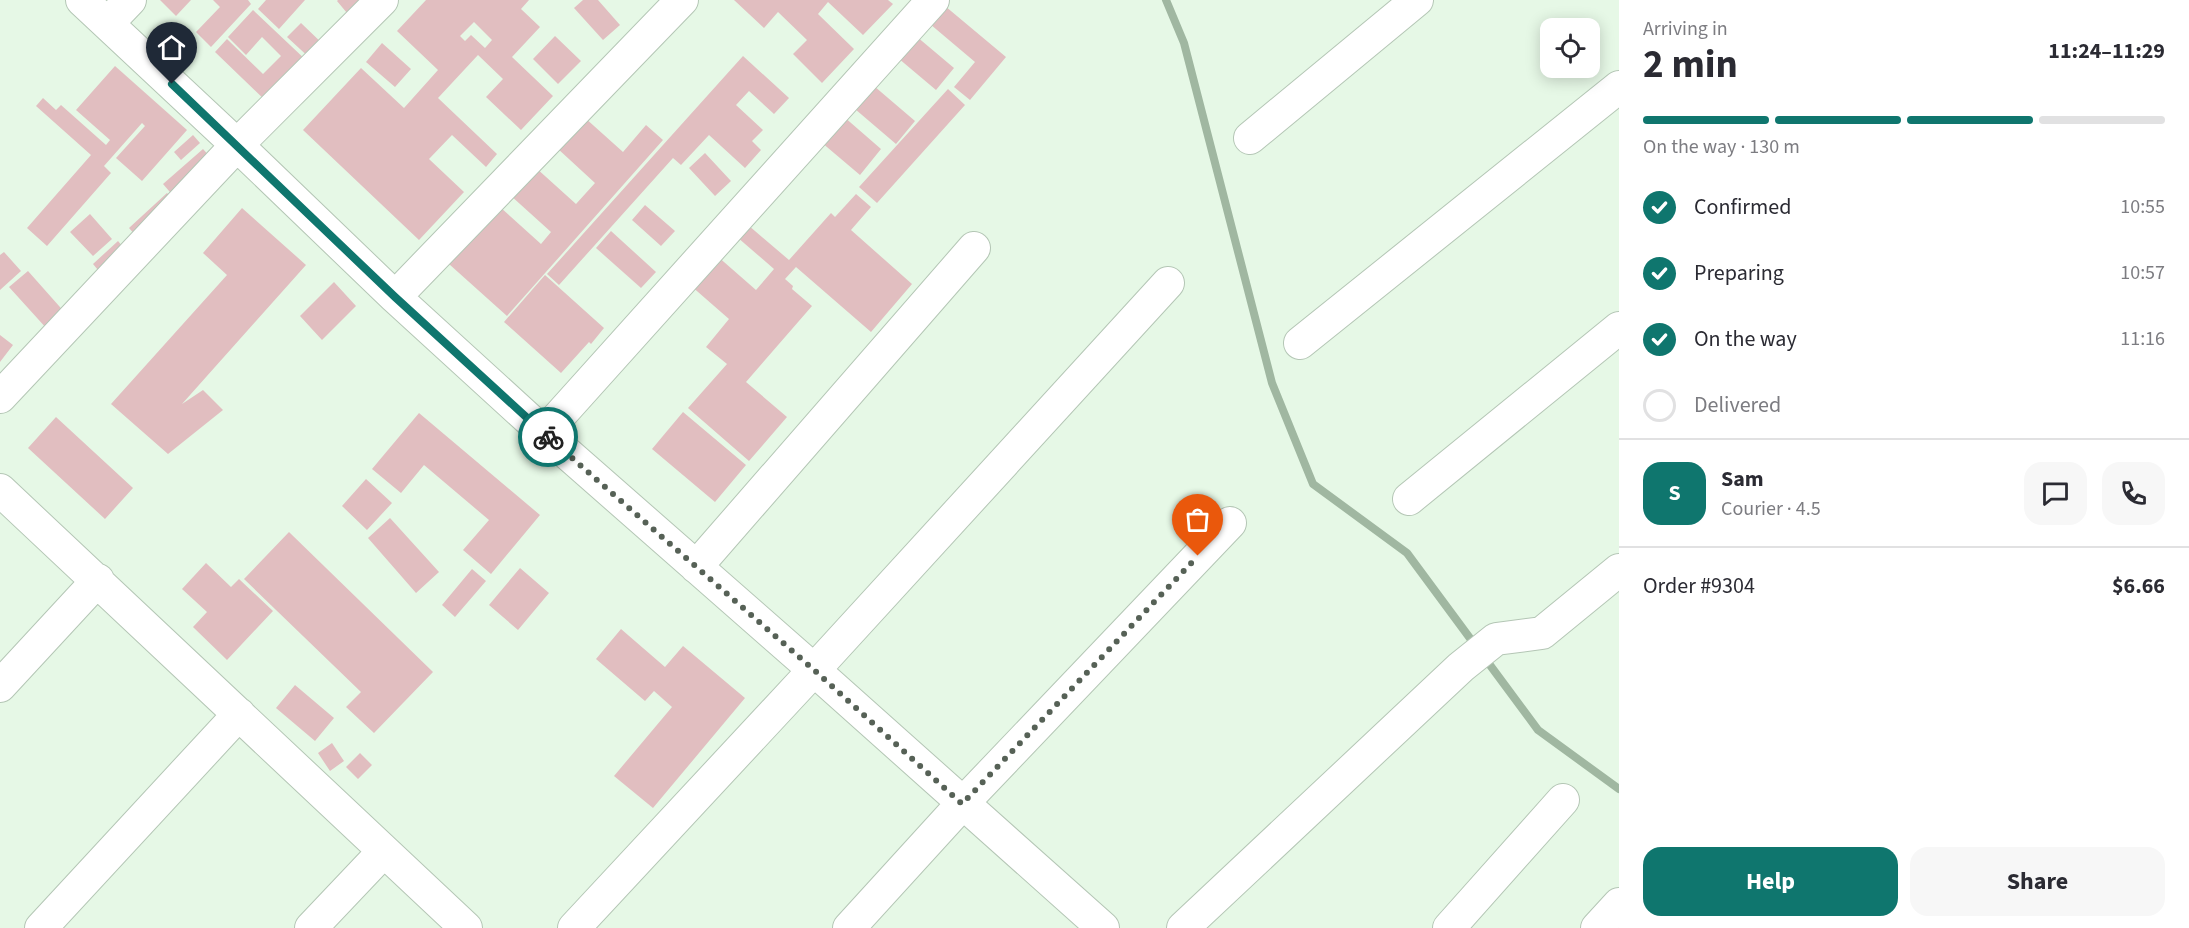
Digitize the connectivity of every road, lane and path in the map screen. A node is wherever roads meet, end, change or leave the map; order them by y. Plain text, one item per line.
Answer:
1 (82, 0) edge
2 (130, 0) edge
3 (382, 0) edge
4 (682, 0) edge
5 (933, 0) edge
6 (1417, 0) edge
7 (108, 23) junction
8 (1619, 87) edge
9 (1250, 138) dead end
10 (237, 144) junction
11 (974, 248) dead end
12 (1168, 283) dead end
13 (395, 297) junction
14 (1619, 328) edge
15 (1300, 343) dead end
16 (0, 397) edge
17 (543, 433) junction
18 (0, 490) edge
19 (1409, 499) dead end
20 (1230, 523) dead end
21 (696, 567) junction
22 (1619, 570) edge
23 (98, 580) junction
24 (814, 670) junction
25 (0, 686) edge
26 (239, 714) junction
27 (1563, 800) dead end
28 (962, 804) junction
29 (384, 851) junction
30 (1619, 904) edge
31 (41, 928) edge
32 (311, 928) edge
33 (466, 928) edge
34 (574, 928) edge
35 (849, 928) edge
36 (1103, 928) edge
37 (1183, 928) edge
38 (1449, 928) edge
39 (1597, 928) edge

1 - 7 street
2 - 7 street
3 - 10 street
4 - 13 street
5 - 17 street
6 - 9 street
7 - 10 street
8 - 15 street
10 - 13 street
10 - 16 street
11 - 21 street
12 - 24 street
13 - 17 street
14 - 19 street
17 - 21 street
18 - 23 street
20 - 28 street
21 - 24 street
22 - 37 street
23 - 25 street
23 - 26 street
24 - 28 street
24 - 34 street
26 - 29 street
26 - 31 street
27 - 38 street
28 - 35 street
28 - 36 street
29 - 32 street
29 - 33 street
30 - 39 street

